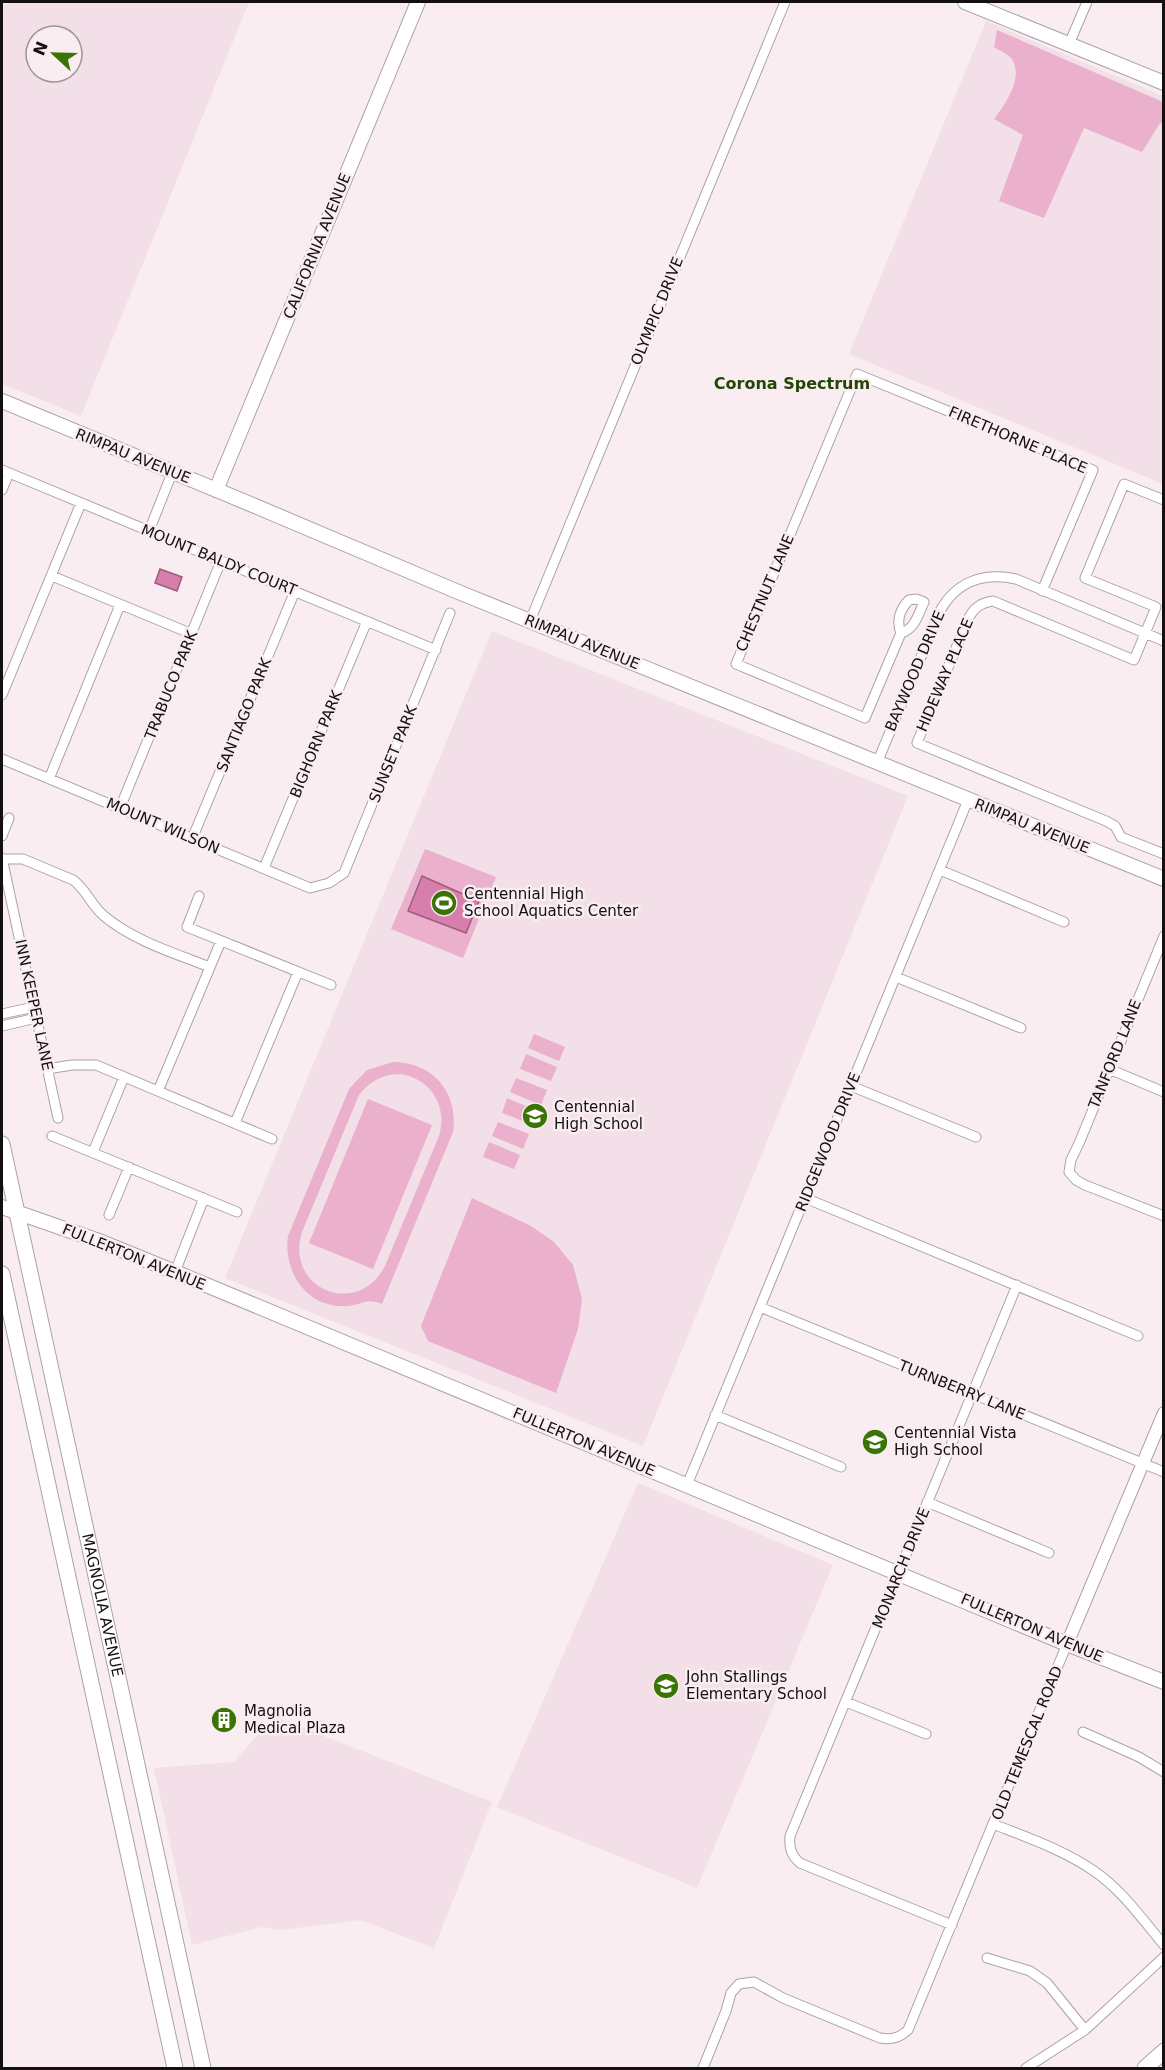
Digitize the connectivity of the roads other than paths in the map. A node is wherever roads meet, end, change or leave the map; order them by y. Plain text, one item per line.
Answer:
1 (418, 2) edge
2 (785, 2) edge
3 (965, 2) edge
4 (1087, 2) edge
5 (1069, 44) junction
6 (1164, 83) edge
7 (857, 374) joint
8 (2, 401) edge
9 (5, 472) edge
10 (172, 473) junction
11 (2, 490) edge
12 (216, 490) junction
13 (1164, 500) edge
14 (81, 503) junction
15 (149, 531) junction
16 (221, 561) junction
17 (52, 576) junction
18 (295, 591) junction
19 (1042, 591) junction
20 (924, 602) junction
21 (120, 605) junction
22 (940, 611) junction
23 (450, 613) dead end
24 (367, 621) junction
25 (530, 621) junction
26 (900, 633) junction
27 (1145, 633) junction
28 (192, 634) junction
29 (1164, 641) edge
30 (436, 650) junction
31 (2, 695) edge
32 (2, 759) edge
33 (876, 763) junction
34 (49, 779) junction
35 (968, 800) junction
36 (120, 808) junction
37 (9, 818) dead end
38 (2, 836) edge
39 (192, 839) junction
40 (1164, 854) edge
41 (2, 858) edge
42 (264, 868) junction
43 (940, 870) junction
44 (1164, 879) edge
45 (324, 885) joint
46 (199, 896) dead end
47 (1064, 922) dead end
48 (1164, 936) edge
49 (221, 941) junction
50 (1153, 959) junction
51 (1164, 964) edge
52 (210, 967) junction
53 (298, 972) junction
54 (896, 977) junction
55 (331, 985) dead end
56 (34, 1007) junction
57 (2, 1014) edge
58 (36, 1018) junction
59 (2, 1026) edge
60 (1021, 1028) dead end
61 (47, 1069) junction
62 (1109, 1069) junction
63 (124, 1077) junction
64 (851, 1086) junction
65 (159, 1091) junction
66 (1164, 1092) edge
67 (58, 1118) dead end
68 (235, 1123) junction
69 (52, 1136) dead end
70 (976, 1137) dead end
71 (272, 1139) dead end
72 (2, 1144) edge
73 (93, 1152) junction
74 (129, 1167) junction
75 (204, 1198) junction
76 (805, 1198) junction
77 (9, 1209) edge
78 (237, 1212) dead end
79 (109, 1215) dead end
80 (1164, 1216) edge
81 (174, 1272) junction
82 (2, 1274) edge
83 (1017, 1285) junction
84 (760, 1307) junction
85 (1138, 1336) dead end
86 (972, 1394) junction
87 (56, 1396) junction
88 (30, 1401) junction
89 (1164, 1413) edge
90 (716, 1415) junction
91 (1143, 1464) junction
92 (841, 1467) dead end
93 (1164, 1472) edge
94 (687, 1485) junction
95 (927, 1502) junction
96 (1049, 1553) dead end
97 (899, 1572) junction
98 (1067, 1644) junction
99 (1164, 1682) edge
100 (846, 1702) junction
101 (1083, 1732) dead end
102 (926, 1734) dead end
103 (135, 1757) junction
104 (109, 1763) junction
105 (1164, 1772) edge
106 (993, 1824) junction
107 (952, 1925) junction
108 (1164, 1945) edge
109 (1164, 1957) edge
110 (987, 1958) dead end
111 (1085, 2030) junction
112 (1164, 2050) edge
113 (175, 2068) edge
114 (203, 2068) edge
115 (703, 2068) edge
116 (1026, 2068) edge
117 (1144, 2068) edge

1 - 12 main road, CALIFORNIA AVENUE
2 - 25 street, OLYMPIC DRIVE
3 - 5 main road
4 - 5 street
5 - 6 main road
7 - 19 street, FIRETHORNE PLACE
7 - 26 street, CHESTNUT LANE
8 - 10 main road, RIMPAU AVENUE
9 - 11 street
9 - 14 street, MOUNT BALDY COURT
10 - 12 main road, RIMPAU AVENUE
10 - 15 street
12 - 25 main road, RIMPAU AVENUE
13 - 27 street
14 - 15 street, MOUNT BALDY COURT
14 - 17 street
15 - 16 street, MOUNT BALDY COURT
16 - 18 street, MOUNT BALDY COURT
16 - 28 street, TRABUCO PARK
17 - 21 street
17 - 31 street
18 - 24 street, MOUNT BALDY COURT
18 - 39 street, SANTIAGO PARK
19 - 22 street, BAYWOOD DRIVE
19 - 27 street, BAYWOOD DRIVE
20 - 22 street
20 - 26 street, CHESTNUT LANE
20 - 26 street, CHESTNUT LANE
21 - 28 street
21 - 34 street
22 - 33 street, BAYWOOD DRIVE
23 - 30 street, SUNSET PARK
24 - 30 street, MOUNT BALDY COURT
24 - 42 street, BIGHORN PARK
25 - 33 main road, RIMPAU AVENUE
27 - 29 street, BAYWOOD DRIVE
27 - 40 street, HIDEWAY PLACE
28 - 36 street, TRABUCO PARK
30 - 45 street, SUNSET PARK
32 - 34 street, MOUNT WILSON
33 - 35 main road, RIMPAU AVENUE
34 - 36 street, MOUNT WILSON
35 - 43 street, RIDGEWOOD DRIVE
35 - 44 main road, RIMPAU AVENUE
36 - 39 street, MOUNT WILSON
37 - 38 street
39 - 42 street, MOUNT WILSON
41 - 52 street
41 - 56 street, INN KEEPER LANE
42 - 45 street, MOUNT WILSON
43 - 47 street
43 - 54 street, RIDGEWOOD DRIVE
46 - 49 street
48 - 50 street, TANFORD LANE
49 - 52 street
49 - 53 street
50 - 51 street
50 - 62 street, TANFORD LANE
52 - 65 street
53 - 55 street
53 - 68 street
54 - 60 street
54 - 64 street, RIDGEWOOD DRIVE
56 - 57 street
56 - 58 street, INN KEEPER LANE
58 - 59 street
58 - 61 street, INN KEEPER LANE
61 - 63 street
61 - 67 street, INN KEEPER LANE
62 - 66 street
62 - 80 street, TANFORD LANE
63 - 65 street
63 - 73 street
64 - 70 street
64 - 76 street, RIDGEWOOD DRIVE
65 - 68 street
68 - 71 street
69 - 73 street
72 - 77 main road, MAGNOLIA AVENUE
73 - 74 street
74 - 75 street
74 - 79 street
75 - 78 street
75 - 81 street
76 - 83 street
76 - 84 street, RIDGEWOOD DRIVE
77 - 81 main road, FULLERTON AVENUE
77 - 87 main road, MAGNOLIA AVENUE
81 - 94 main road, FULLERTON AVENUE
82 - 88 main road, MAGNOLIA AVENUE
83 - 85 street
83 - 86 street, MONARCH DRIVE
84 - 86 street, TURNBERRY LANE
84 - 90 street, RIDGEWOOD DRIVE
86 - 91 street, TURNBERRY LANE
86 - 95 street, MONARCH DRIVE
87 - 88 main road
87 - 103 main road, MAGNOLIA AVENUE
88 - 104 main road, MAGNOLIA AVENUE
89 - 91 street, OLD TEMESCAL ROAD
90 - 92 street
90 - 94 street, RIDGEWOOD DRIVE
91 - 93 street, TURNBERRY LANE
91 - 98 street, OLD TEMESCAL ROAD
94 - 97 main road, FULLERTON AVENUE
95 - 96 street
95 - 97 street, MONARCH DRIVE
97 - 98 main road, FULLERTON AVENUE
97 - 100 street, MONARCH DRIVE
98 - 99 main road, FULLERTON AVENUE
98 - 106 street, OLD TEMESCAL ROAD
100 - 102 street
100 - 107 street, MONARCH DRIVE
101 - 105 street
103 - 104 main road
103 - 114 main road, MAGNOLIA AVENUE
104 - 113 main road, MAGNOLIA AVENUE
106 - 107 street, OLD TEMESCAL ROAD
106 - 108 street
107 - 115 street, OLD TEMESCAL ROAD
109 - 111 street
110 - 111 street
111 - 116 street
112 - 117 main road

